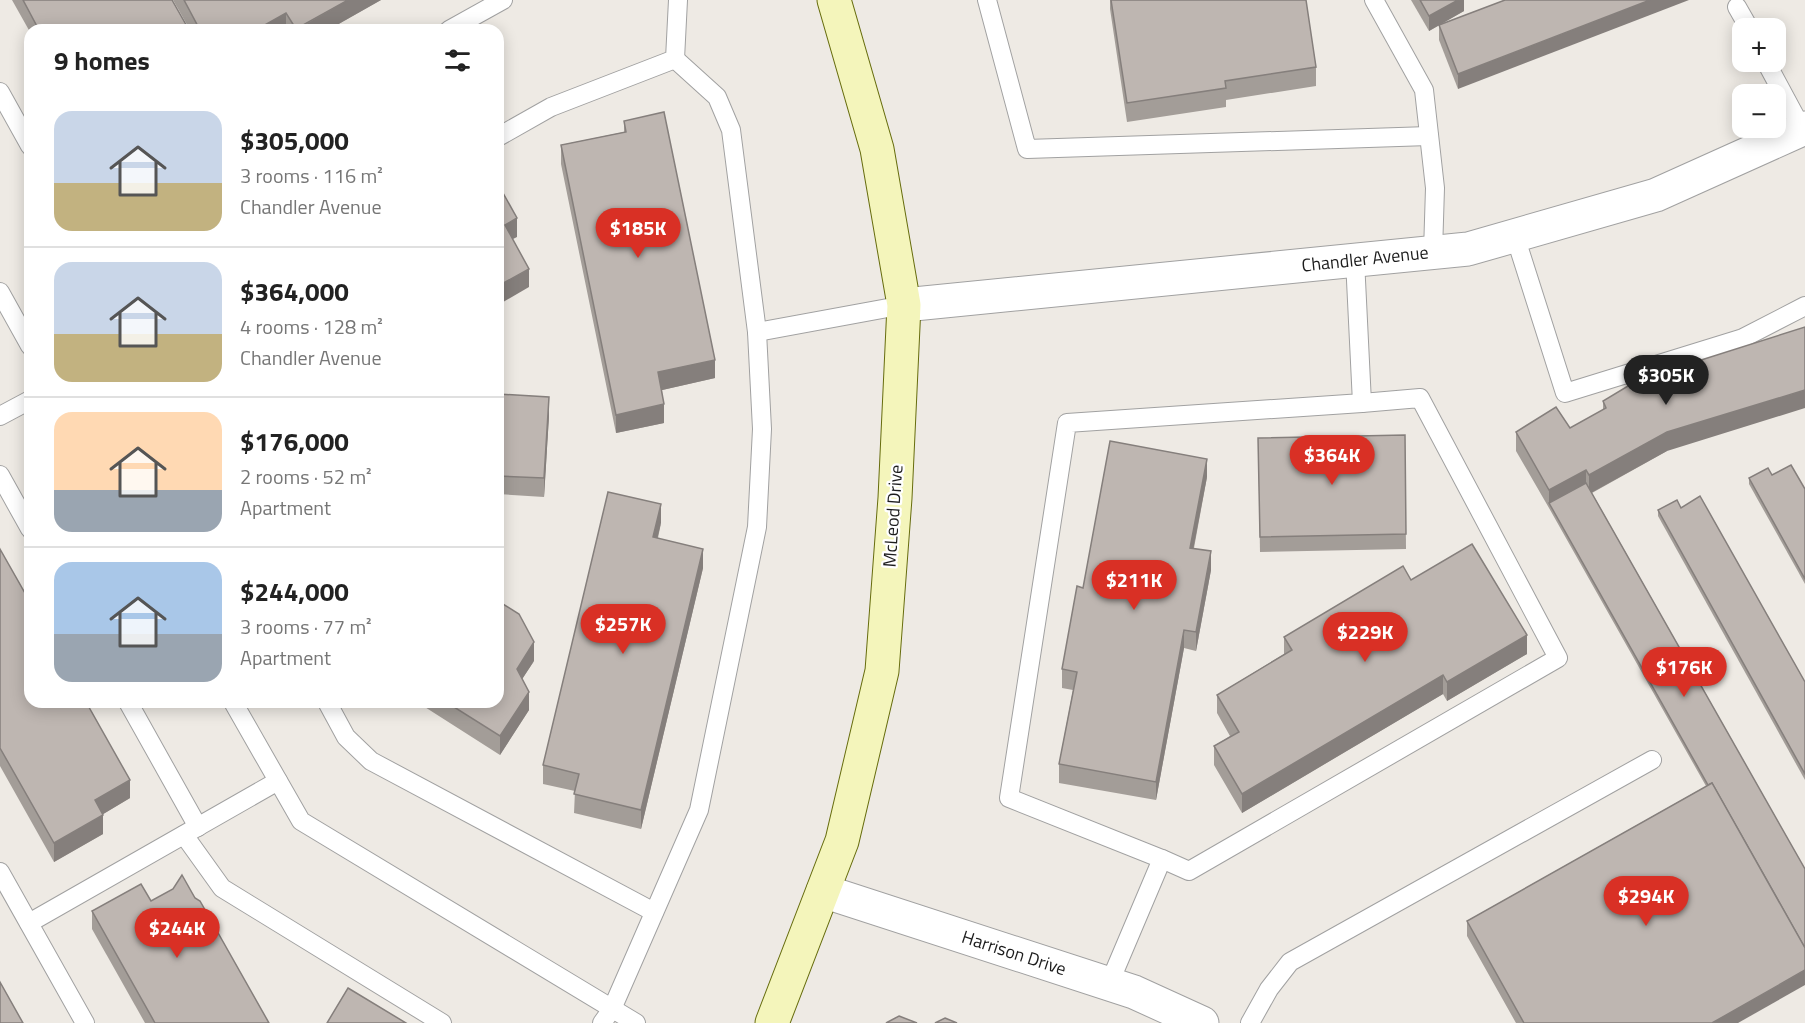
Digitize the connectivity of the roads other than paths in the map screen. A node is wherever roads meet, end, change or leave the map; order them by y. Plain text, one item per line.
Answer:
1 (503, 0) edge
2 (678, 0) edge
3 (834, 0) edge
4 (987, 0) edge
5 (1374, 0) edge
6 (1737, 7) dead end
7 (1743, 18) edge
8 (460, 24) edge
9 (675, 59) junction
10 (1772, 72) edge
11 (0, 92) edge
12 (1803, 128) edge
13 (504, 134) edge
14 (24, 135) edge
15 (1429, 136) junction
16 (1515, 236) junction
17 (1433, 252) junction
18 (1355, 260) junction
19 (0, 292) edge
20 (904, 305) junction
21 (1805, 306) edge
22 (757, 332) junction
23 (24, 335) edge
24 (24, 403) edge
25 (1362, 403) junction
26 (0, 416) edge
27 (0, 475) edge
28 (24, 518) edge
29 (131, 708) edge
30 (236, 708) edge
31 (330, 708) edge
32 (1652, 760) dead end
33 (278, 781) junction
34 (191, 831) junction
35 (1162, 859) junction
36 (0, 872) edge
37 (823, 891) junction
38 (654, 912) junction
39 (29, 923) junction
40 (1109, 984) junction
41 (607, 1016) edge
42 (85, 1023) edge
43 (442, 1023) edge
44 (636, 1023) edge
45 (772, 1023) edge
46 (1202, 1023) edge
47 (1250, 1023) edge

1 - 8 lane
2 - 9 lane
3 - 20 street, McLeod Drive
4 - 15 lane
5 - 15 lane
6 - 7 lane
9 - 13 lane
9 - 22 lane
10 - 12 lane
11 - 14 lane
12 - 16 street, Chandler Avenue
15 - 17 lane
16 - 17 street, Chandler Avenue
16 - 21 lane
17 - 18 street, Chandler Avenue
18 - 20 street, Chandler Avenue
18 - 25 lane
19 - 23 lane
20 - 22 lane
20 - 37 street, McLeod Drive
22 - 38 lane
24 - 26 lane
25 - 35 lane
25 - 35 lane
27 - 28 lane
29 - 34 lane
30 - 33 lane
31 - 38 lane
32 - 47 lane
33 - 34 lane
33 - 41 lane
34 - 39 lane
34 - 43 lane
35 - 40 lane
36 - 39 lane
37 - 40 street, Harrison Drive
37 - 45 street, McLeod Drive
38 - 41 lane
39 - 42 lane
40 - 46 street, Harrison Drive
41 - 44 lane

